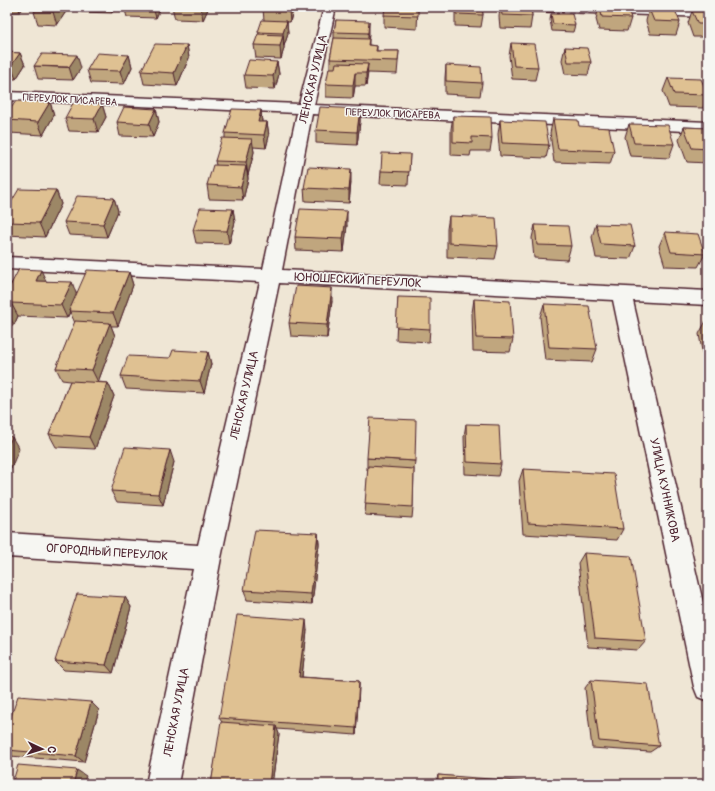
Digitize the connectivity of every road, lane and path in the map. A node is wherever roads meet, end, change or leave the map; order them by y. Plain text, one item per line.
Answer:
1 (330, 7) edge
2 (532, 7) edge
3 (708, 13) edge
4 (7, 96) edge
5 (306, 110) junction
6 (708, 127) edge
7 (7, 263) edge
8 (271, 276) junction
9 (622, 294) junction
10 (708, 298) edge
11 (7, 545) edge
12 (208, 558) junction
13 (708, 687) edge
14 (162, 784) edge

1 - 5 street, ЛЕНСКАЯ УЛИЦА
2 - 3 street
4 - 5 street, ПЕРЕУЛОК ПИСАРЕВА
5 - 6 street, ПЕРЕУЛОК ПИСАРЕВА
5 - 8 street, ЛЕНСКАЯ УЛИЦА
7 - 8 street, ЮНОШЕСКИЙ ПЕРЕУЛОК
8 - 9 street, ЮНОШЕСКИЙ ПЕРЕУЛОК
8 - 12 street, ЛЕНСКАЯ УЛИЦА
9 - 10 street, ЮНОШЕСКИЙ ПЕРЕУЛОК
9 - 13 street, УЛИЦА КУННИКОВА
11 - 12 street, ОГОРОДНЫЙ ПЕРЕУЛОК
12 - 14 street, ЛЕНСКАЯ УЛИЦА

